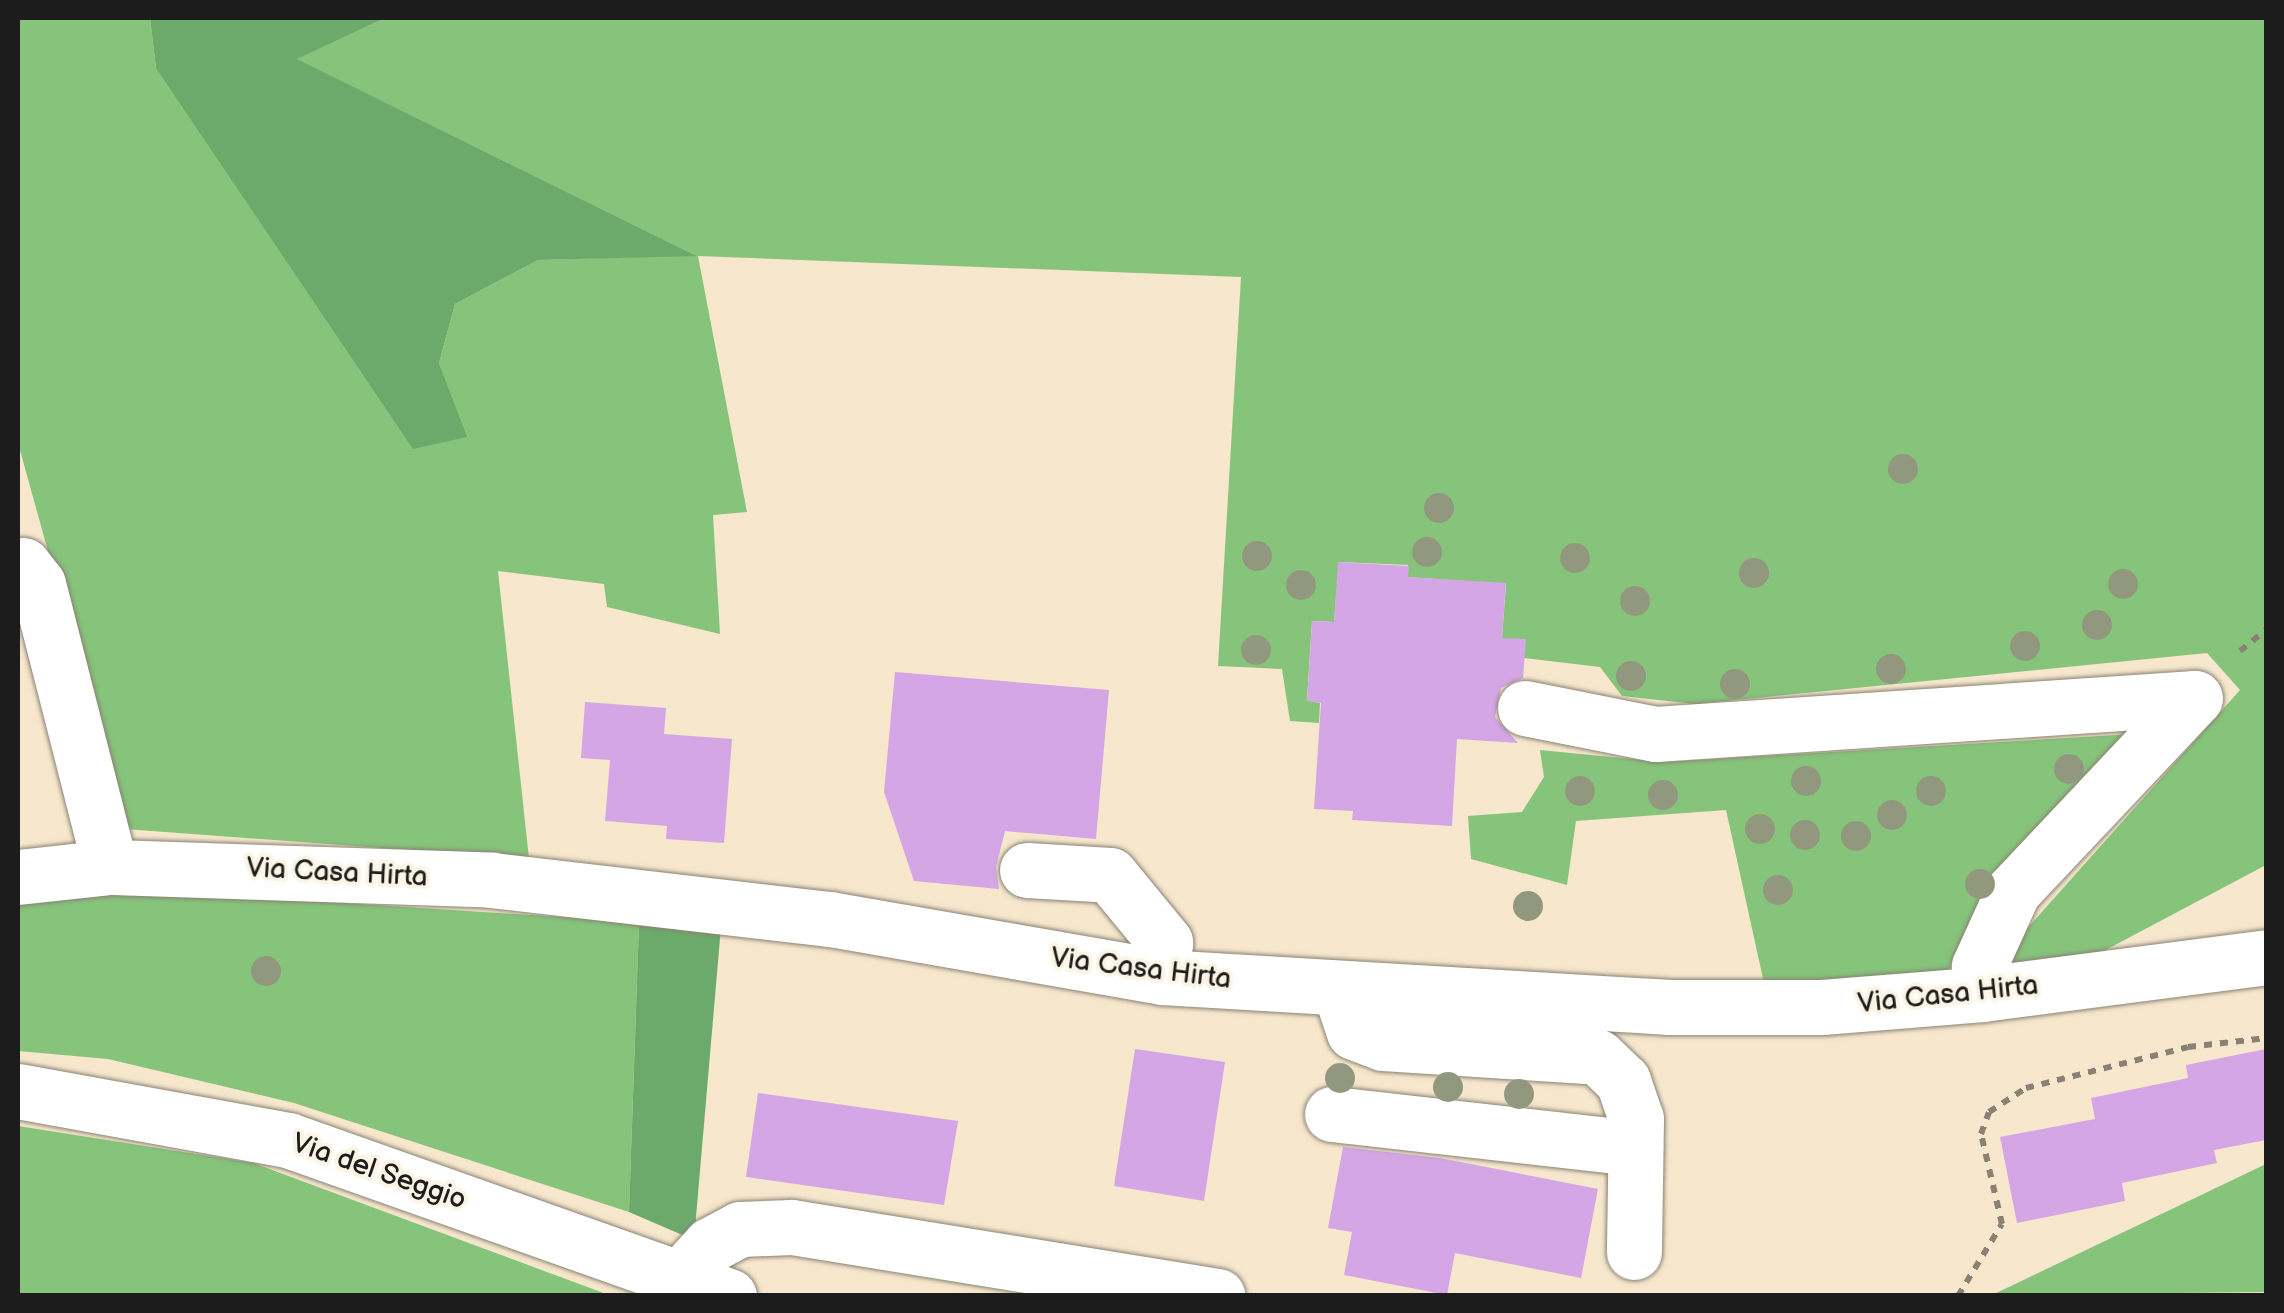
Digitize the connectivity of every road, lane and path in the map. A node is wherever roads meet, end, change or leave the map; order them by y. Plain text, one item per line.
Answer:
1 (22, 565) dead end
2 (1525, 708) dead end
3 (110, 866) junction
4 (1027, 870) dead end
5 (18, 877) edge
6 (2266, 957) edge
7 (1162, 977) junction
8 (1339, 988) junction
9 (1982, 994) junction
10 (2266, 1038) edge
11 (18, 1091) edge
12 (1332, 1114) dead end
13 (1636, 1148) junction
14 (1634, 1252) dead end
15 (704, 1287) edge
16 (1216, 1296) edge
17 (1958, 1296) edge

1 - 3 street
2 - 9 street
3 - 5 street, Via Casa Hirta
3 - 7 street, Via Casa Hirta
4 - 7 street
6 - 9 street, Via Casa Hirta
7 - 8 street, Via Casa Hirta
8 - 9 street, Via Casa Hirta
8 - 13 street
10 - 17 path
11 - 15 street, Via del Seggio
12 - 13 street
13 - 14 street
15 - 16 street

